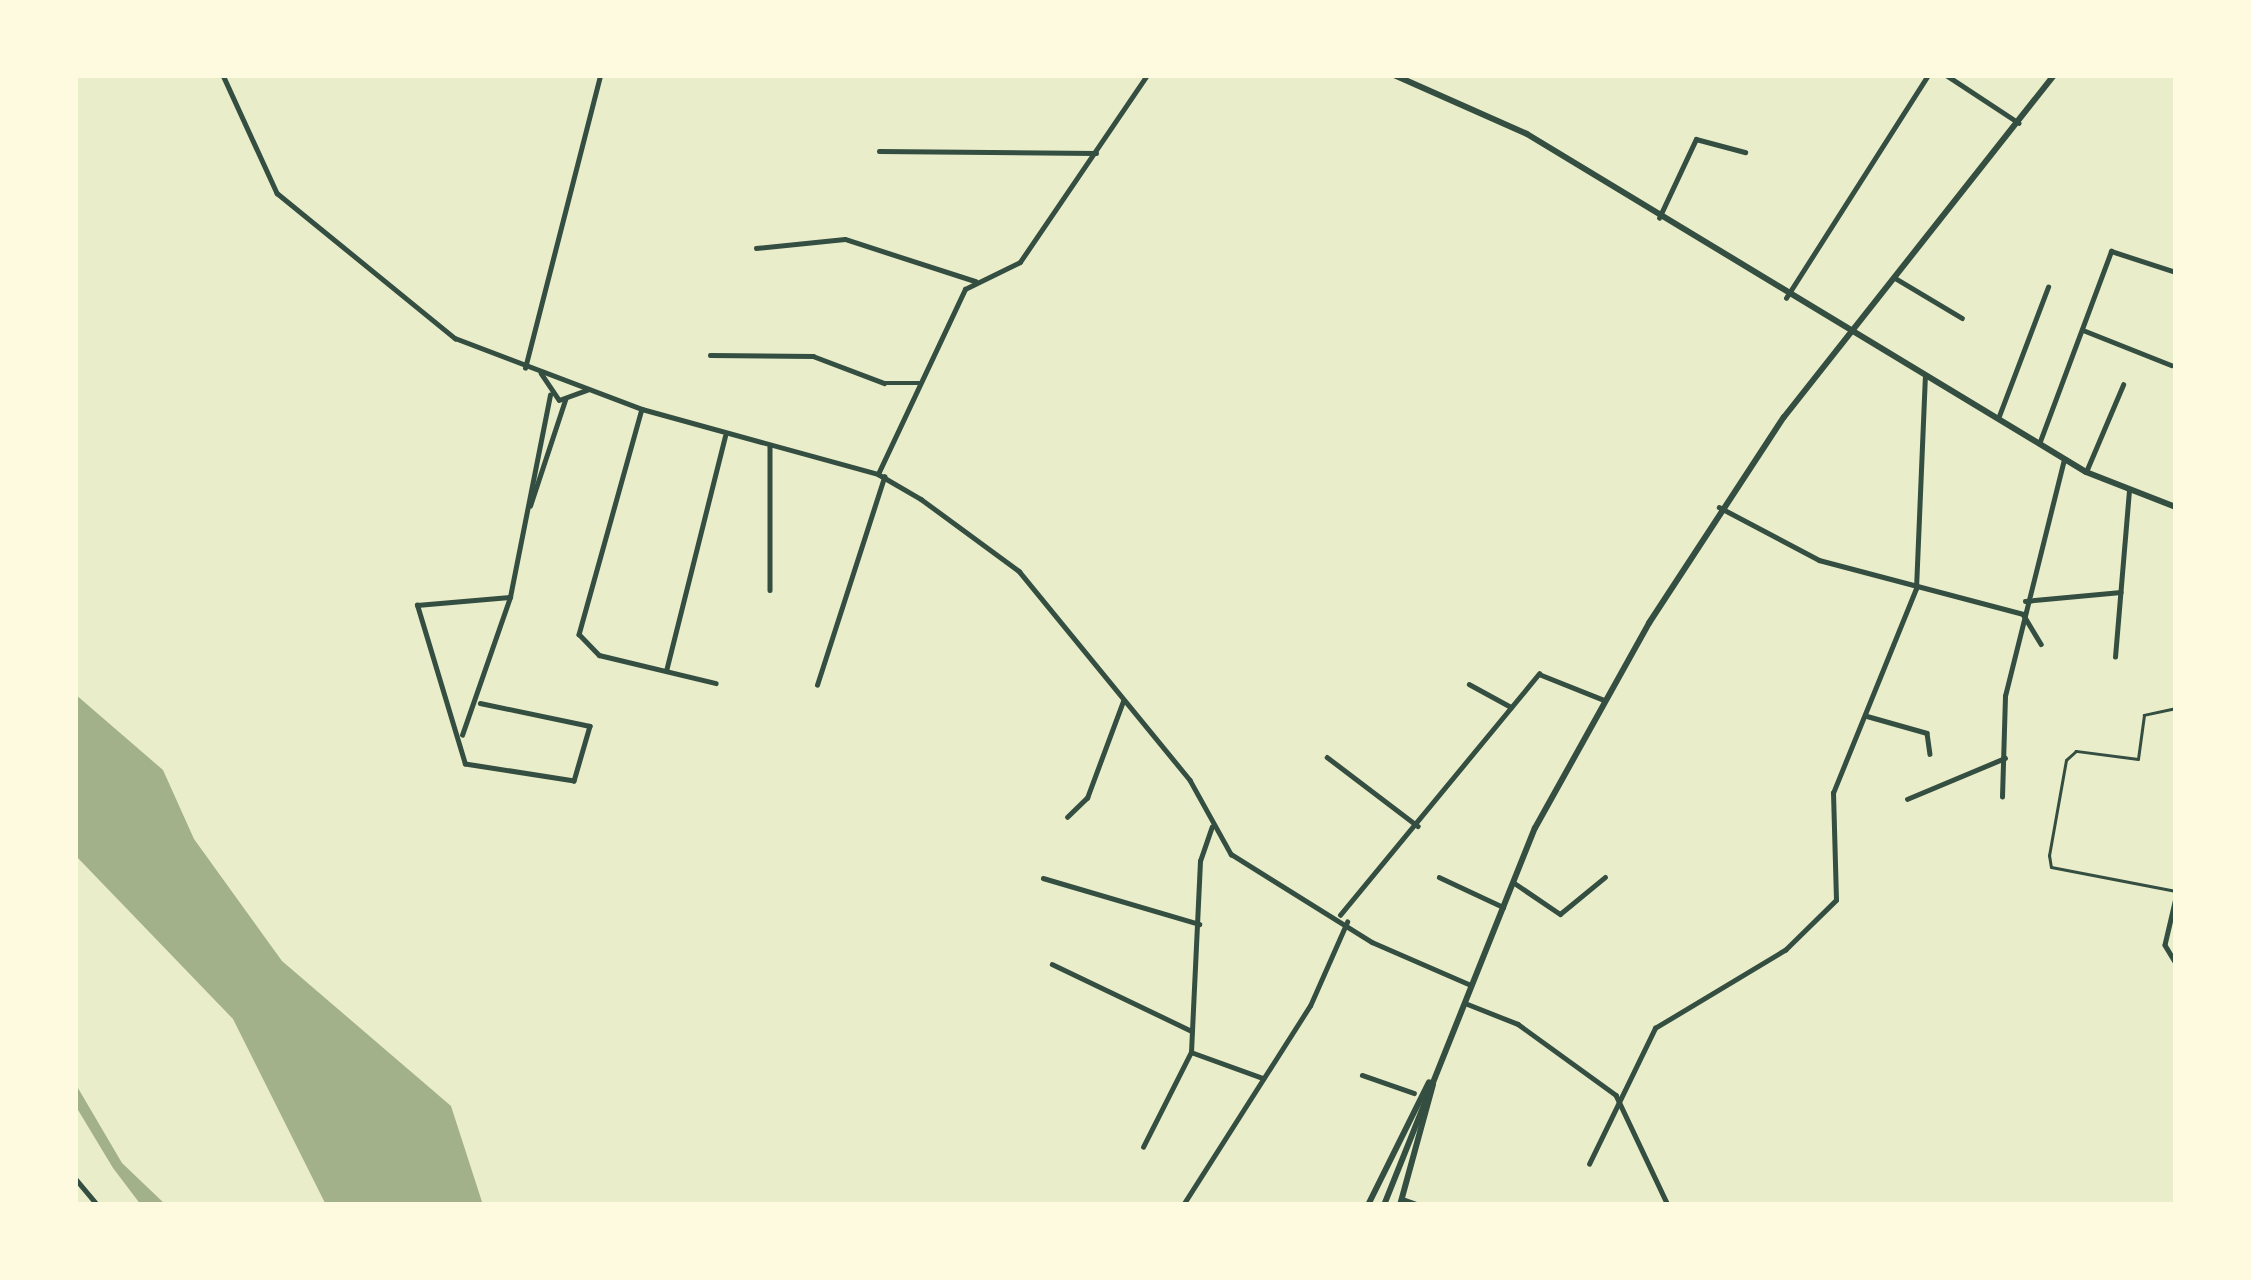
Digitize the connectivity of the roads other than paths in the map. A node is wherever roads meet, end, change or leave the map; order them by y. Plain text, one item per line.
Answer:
1 (223, 75) edge
2 (600, 75) edge
3 (1147, 75) edge
4 (1394, 75) edge
5 (1928, 75) edge
6 (1946, 75) edge
7 (2054, 75) edge
8 (2019, 123) junction
9 (879, 151) dead end
10 (1745, 152) dead end
11 (1096, 153) junction
12 (1659, 218) junction
13 (756, 248) dead end
14 (2176, 272) edge
15 (1893, 277) junction
16 (975, 281) junction
17 (2048, 287) dead end
18 (1786, 298) junction
19 (1962, 318) dead end
20 (2083, 330) junction
21 (1847, 333) junction
22 (710, 355) dead end
23 (2171, 365) dead end
24 (525, 368) junction
25 (541, 373) junction
26 (1925, 378) junction
27 (919, 382) junction
28 (2123, 386) dead end
29 (588, 389) junction
30 (550, 395) junction
31 (566, 400) junction
32 (642, 409) junction
33 (1997, 420) junction
34 (725, 436) junction
35 (2038, 444) junction
36 (770, 447) junction
37 (2064, 459) junction
38 (2086, 472) junction
39 (881, 476) junction
40 (2129, 492) junction
41 (530, 506) junction
42 (1719, 507) junction
43 (2176, 507) edge
44 (1916, 589) junction
45 (770, 590) dead end
46 (2124, 592) junction
47 (510, 597) junction
48 (2025, 601) junction
49 (2023, 614) junction
50 (2041, 644) dead end
51 (2115, 658) dead end
52 (666, 671) junction
53 (716, 683) dead end
54 (1469, 684) dead end
55 (817, 686) dead end
56 (1604, 700) junction
57 (1123, 701) junction
58 (480, 703) junction
59 (1511, 707) junction
60 (2176, 708) edge
61 (1867, 716) junction
62 (462, 735) junction
63 (1930, 754) dead end
64 (1327, 757) dead end
65 (2005, 758) junction
66 (2002, 797) dead end
67 (1907, 799) dead end
68 (1067, 817) dead end
69 (1212, 826) junction
70 (1418, 826) junction
71 (1438, 877) dead end
72 (1606, 877) dead end
73 (1043, 878) dead end
74 (1513, 882) junction
75 (2176, 894) edge
76 (1503, 907) junction
77 (1339, 916) junction
78 (1347, 922) junction
79 (1199, 925) junction
80 (2176, 963) edge
81 (1052, 964) dead end
82 (1471, 985) junction
83 (1464, 1002) junction
84 (1194, 1033) junction
85 (1191, 1052) junction
86 (1362, 1075) dead end
87 (1263, 1078) junction
88 (1432, 1080) junction
89 (1414, 1094) junction
90 (1616, 1095) junction
91 (1143, 1147) dead end
92 (1589, 1164) dead end
93 (75, 1178) edge
94 (1401, 1202) edge
95 (98, 1205) edge
96 (1183, 1205) edge
97 (1368, 1205) edge
98 (1384, 1205) edge
99 (1419, 1205) edge
100 (1668, 1205) edge

1 - 24 street
2 - 24 street
3 - 11 street
4 - 12 main road
5 - 18 street
6 - 8 street
7 - 8 main road
8 - 15 main road
9 - 11 street
10 - 12 street
11 - 16 street
12 - 18 main road
13 - 16 street
14 - 20 street
15 - 19 street
15 - 21 main road
16 - 27 street
17 - 33 street
18 - 21 main road
20 - 23 street
20 - 35 street
21 - 26 main road
21 - 42 main road
22 - 27 street
24 - 25 street
25 - 29 street
25 - 30 street
26 - 33 main road
26 - 44 street
27 - 39 street
28 - 38 street
29 - 31 street
29 - 32 street
30 - 31 street
30 - 41 street
31 - 41 street
32 - 34 street
32 - 52 street
33 - 35 main road
34 - 36 street
34 - 52 street
35 - 37 main road
36 - 39 street
36 - 45 street
37 - 38 main road
37 - 48 street
38 - 40 main road
39 - 55 street
39 - 57 street
40 - 43 main road
40 - 46 street
41 - 47 street
42 - 44 street
42 - 56 main road
44 - 49 street
44 - 61 street
46 - 48 street
46 - 51 street
47 - 58 street
47 - 62 street
48 - 49 street
49 - 50 street
49 - 65 street
52 - 53 street
54 - 59 street
56 - 59 street
56 - 74 main road
57 - 68 street
57 - 69 street
58 - 62 street
58 - 62 street
59 - 70 street
60 - 75 lane
61 - 63 street
61 - 90 street
64 - 70 street
65 - 66 street
65 - 67 street
69 - 77 street
69 - 79 street
70 - 77 street
71 - 76 street
72 - 74 street
73 - 79 street
74 - 76 main road
75 - 80 street
76 - 82 main road
77 - 78 street
78 - 82 street
78 - 87 street
79 - 84 street
81 - 84 street
82 - 83 main road
83 - 88 main road
83 - 90 street
84 - 85 street
85 - 87 street
85 - 91 street
86 - 89 street
87 - 96 street
88 - 89 main road
88 - 94 main road
88 - 98 main road
89 - 97 main road
90 - 92 street
90 - 100 street
93 - 95 street
94 - 99 street

